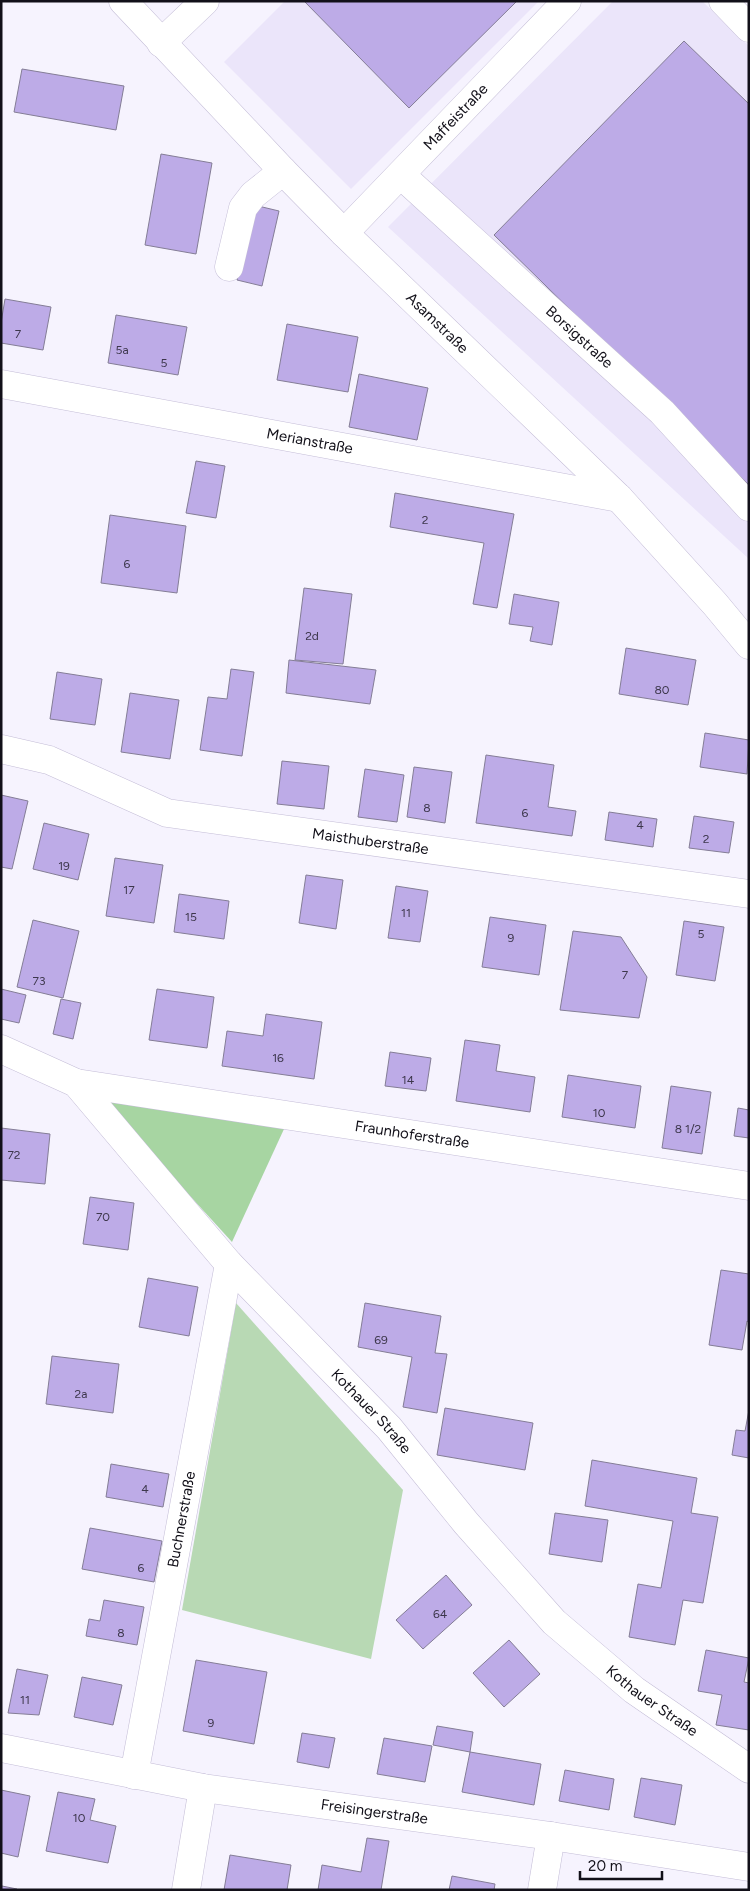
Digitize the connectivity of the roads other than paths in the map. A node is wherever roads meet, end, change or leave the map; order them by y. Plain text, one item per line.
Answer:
1 (124, 1) edge
2 (205, 1) edge
3 (567, 1) edge
4 (723, 1) edge
5 (749, 28) edge
6 (161, 43) junction
7 (283, 171) junction
8 (401, 175) junction
9 (344, 233) junction
10 (228, 267) dead end
11 (1, 384) edge
12 (619, 498) junction
13 (749, 507) edge
14 (749, 645) edge
15 (1, 749) edge
16 (749, 894) edge
17 (1, 1049) edge
18 (76, 1083) junction
19 (749, 1186) edge
20 (229, 1264) junction
21 (1, 1748) edge
22 (749, 1769) edge
23 (134, 1775) junction
24 (203, 1788) junction
25 (551, 1836) junction
26 (749, 1867) edge
27 (186, 1890) edge
28 (542, 1890) edge

1 - 6 street, Asamstraße
2 - 6 street
3 - 8 street, Maffeistraße
4 - 5 street
6 - 7 street, Asamstraße
7 - 9 street, Asamstraße
7 - 10 street
8 - 9 street, Maffeistraße
8 - 13 street, Borsigstraße
9 - 12 street, Asamstraße
11 - 12 street, Merianstraße
12 - 14 street, Asamstraße
15 - 16 street, Maisthuberstraße
17 - 18 street, Kothauer Straße
18 - 19 street, Fraunhoferstraße
18 - 20 street, Kothauer Straße
20 - 22 street, Kothauer Straße
20 - 23 street, Buchnerstraße
21 - 23 street, Freisingerstraße
23 - 24 street, Freisingerstraße
24 - 25 street, Freisingerstraße
24 - 27 street
25 - 26 street, Freisingerstraße
25 - 28 street

